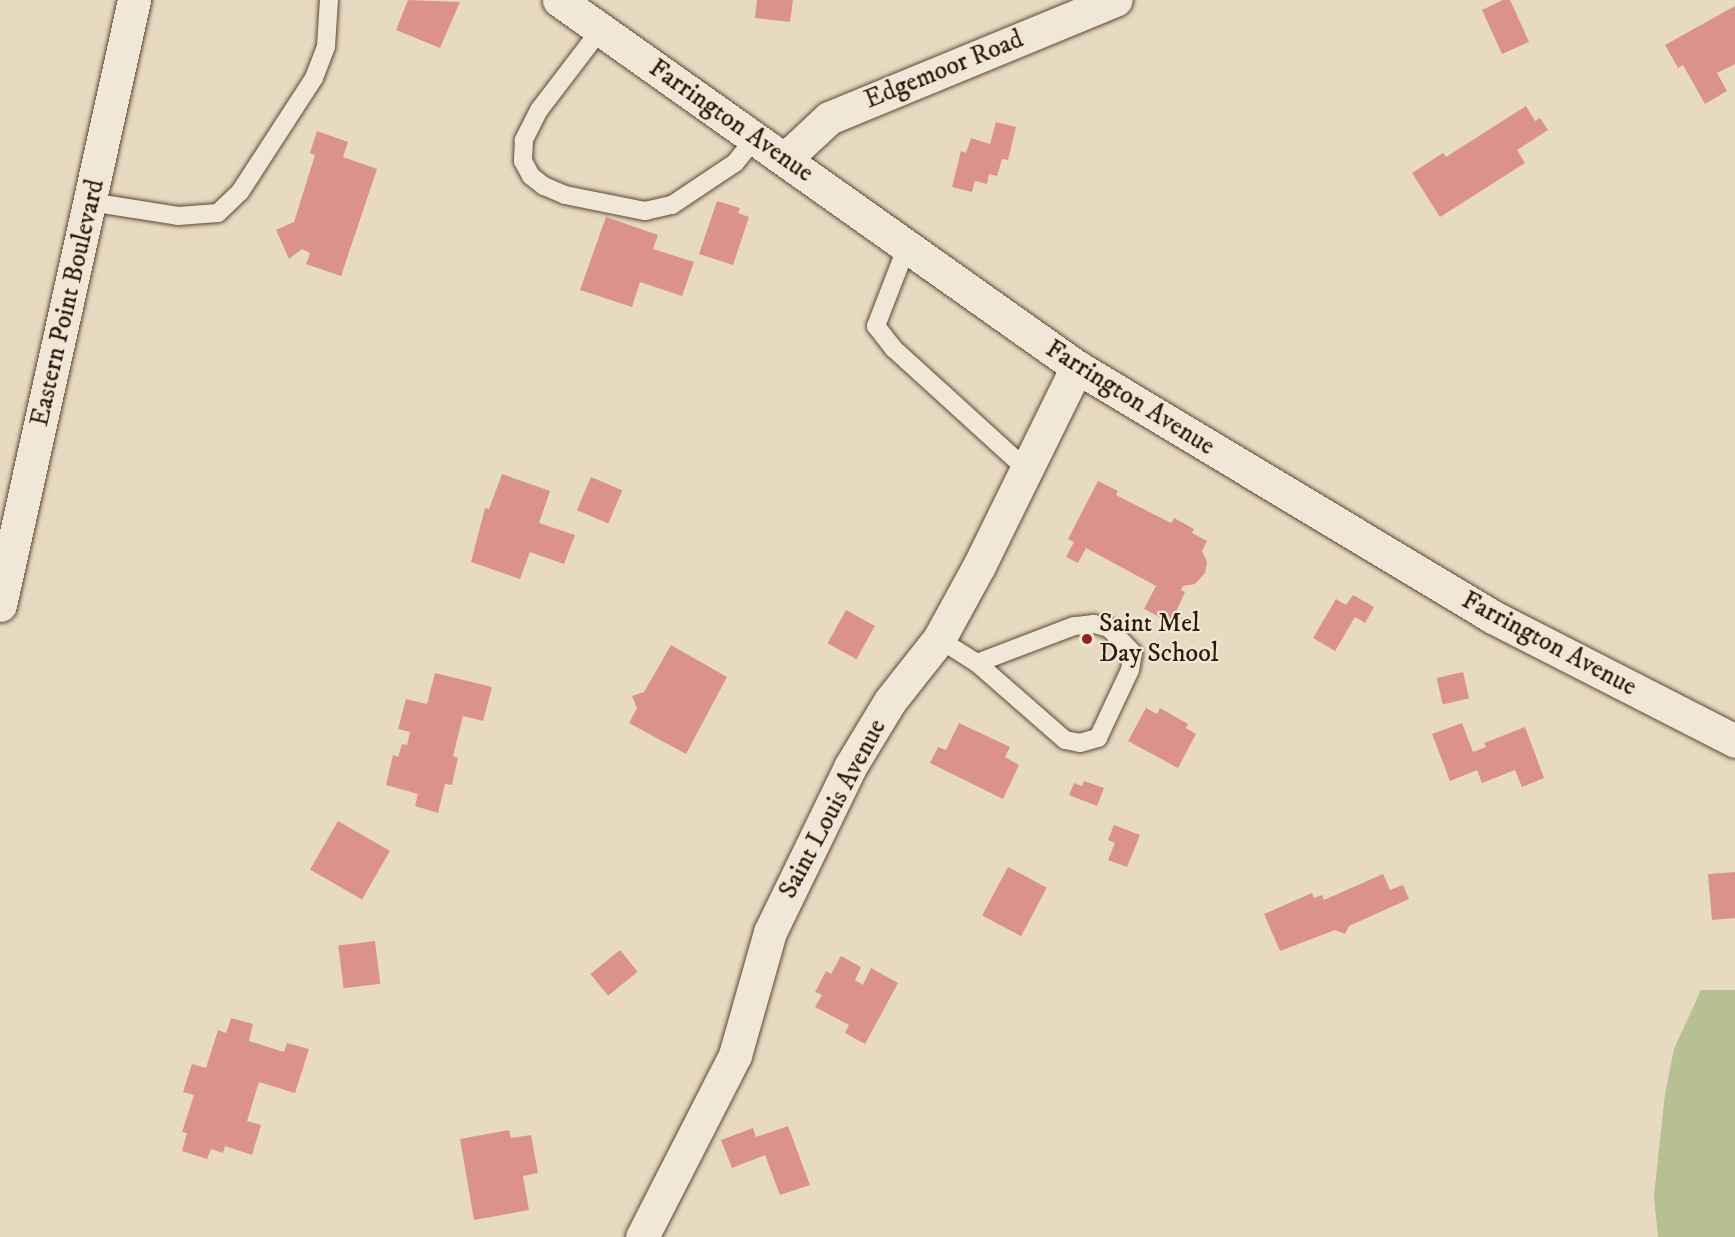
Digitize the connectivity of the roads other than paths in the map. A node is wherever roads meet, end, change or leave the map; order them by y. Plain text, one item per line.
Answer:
1 (134, 0) edge
2 (329, 0) edge
3 (559, 0) edge
4 (1116, 0) edge
5 (601, 29) junction
6 (755, 138) junction
7 (785, 159) junction
8 (90, 202) junction
9 (907, 246) junction
10 (1077, 368) junction
11 (1027, 471) junction
12 (0, 605) edge
13 (939, 639) junction
14 (977, 663) junction
15 (1735, 741) edge
16 (642, 1237) edge

1 - 8 street, Eastern Point Boulevard
2 - 8 lane
3 - 5 street, Farrington Avenue
4 - 7 street, Edgemoor Road
5 - 6 street, Farrington Avenue
5 - 6 lane
6 - 7 street, Farrington Avenue
7 - 9 street, Farrington Avenue
8 - 12 street, Eastern Point Boulevard
9 - 10 street, Farrington Avenue
9 - 11 lane
10 - 11 street, Saint Louis Avenue
10 - 15 street, Farrington Avenue
11 - 13 street, Saint Louis Avenue
13 - 14 lane
13 - 16 street, Saint Louis Avenue
14 - 14 lane

